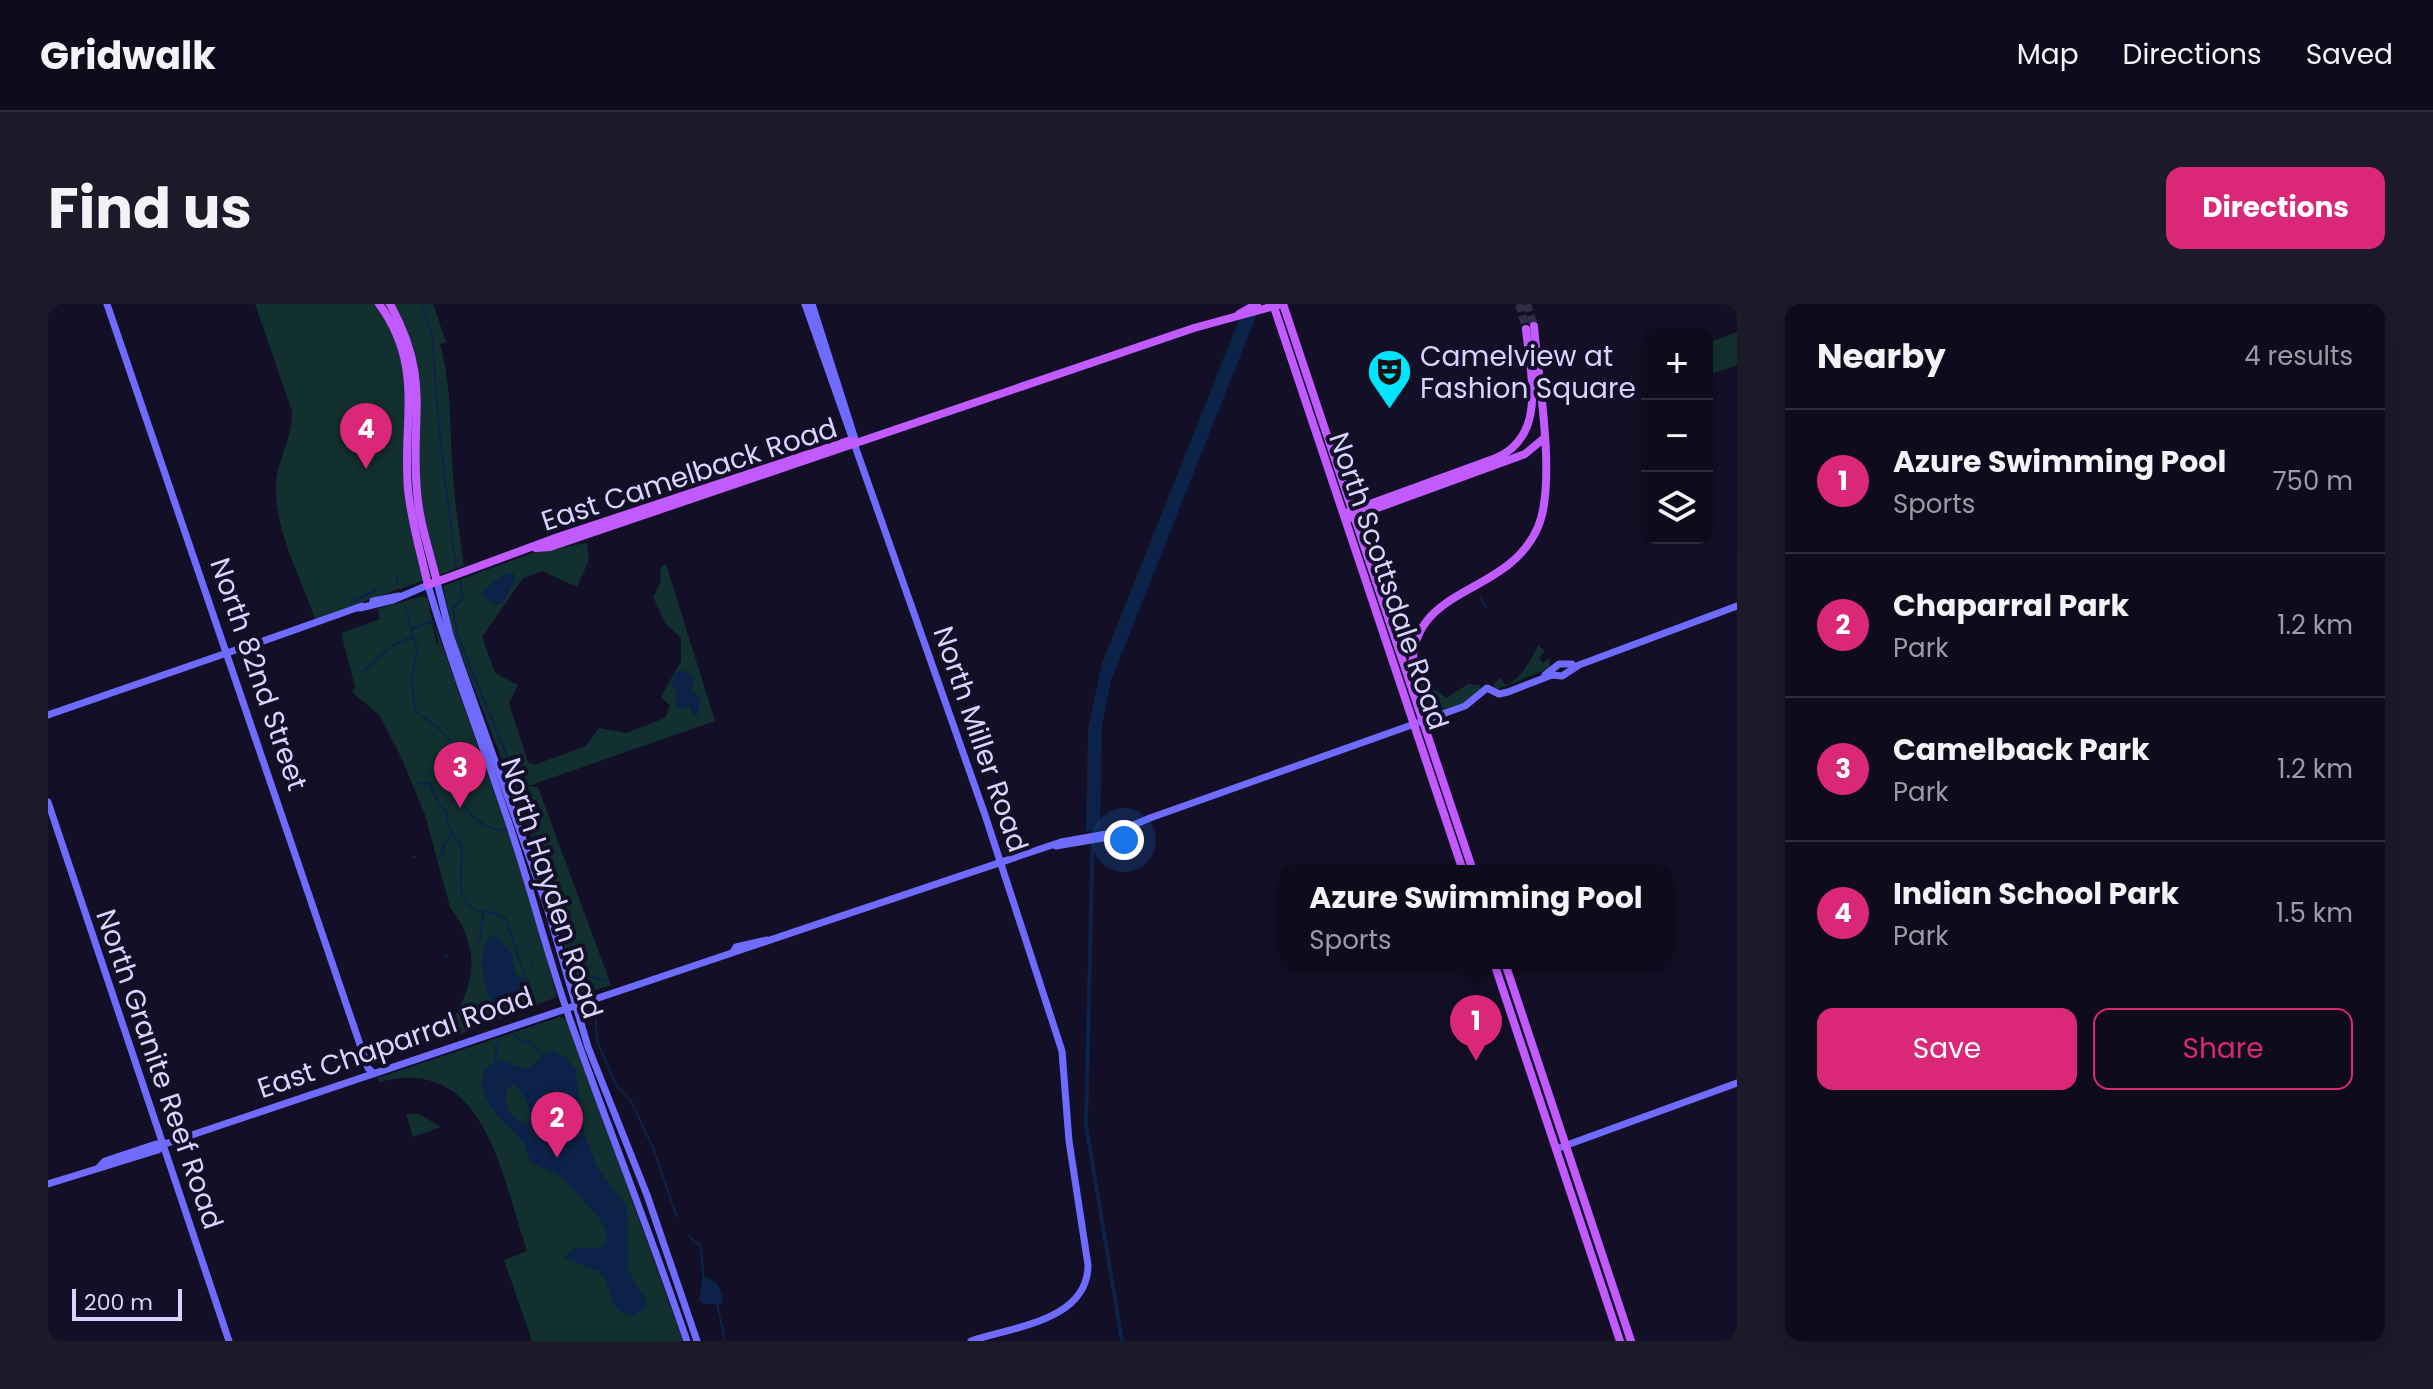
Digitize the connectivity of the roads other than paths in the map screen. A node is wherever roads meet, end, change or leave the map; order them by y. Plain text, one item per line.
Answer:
1 (109, 304) edge
2 (379, 304) edge
3 (390, 304) edge
4 (805, 304) edge
5 (812, 304) edge
6 (1257, 304) edge
7 (1276, 305) edge
8 (1239, 314) junction
9 (1543, 438) junction
10 (856, 442) junction
11 (1441, 482) junction
12 (1348, 515) junction
13 (432, 584) junction
14 (1737, 606) edge
15 (228, 653) junction
16 (1413, 695) junction
17 (48, 715) edge
18 (1418, 724) junction
19 (48, 802) edge
20 (48, 810) edge
21 (1000, 863) junction
22 (1461, 865) edge
23 (1471, 865) edge
24 (1496, 969) edge
25 (1507, 969) edge
26 (570, 1006) junction
27 (1529, 1035) junction
28 (1519, 1038) junction
29 (1538, 1061) junction
30 (1527, 1064) junction
31 (373, 1073) junction
32 (1737, 1083) edge
33 (162, 1145) junction
34 (1565, 1145) junction
35 (1556, 1149) junction
36 (48, 1184) edge
37 (229, 1341) edge
38 (687, 1341) edge
39 (697, 1341) edge
40 (971, 1341) edge
41 (1620, 1341) edge
42 (1631, 1341) edge

1 - 15 main road, North 82nd Street
2 - 13 main road, North Hayden Road
3 - 13 main road, North Hayden Road
4 - 10 main road, North Miller Road
5 - 10 main road, North Miller Road
6 - 8 main road, East Camelback Road
7 - 8 main road, East Camelback Road
7 - 12 main road, North Scottsdale Road
8 - 10 main road, East Camelback Road
9 - 11 main road
9 - 11 main road
9 - 16 main road
10 - 13 main road, East Camelback Road
10 - 21 main road, North Miller Road
11 - 12 main road
12 - 16 main road, North Scottsdale Road
12 - 18 main road, North Scottsdale Road
13 - 15 main road, East Camelback Road
13 - 26 main road, North Hayden Road
14 - 18 main road, East Chaparral Road
15 - 17 main road, East Camelback Road
15 - 31 main road, North 82nd Street
16 - 18 main road, North Scottsdale Road
18 - 21 main road, East Chaparral Road
18 - 22 main road, North Scottsdale Road
18 - 23 main road, North Scottsdale Road
19 - 20 main road, North Granite Reef Road
20 - 33 main road, North Granite Reef Road
21 - 26 main road, East Chaparral Road
21 - 40 main road, North Miller Road
24 - 28 main road
25 - 27 main road
26 - 31 main road, East Chaparral Road
26 - 38 main road, North Hayden Road
26 - 39 main road, North Hayden Road
27 - 28 main road
27 - 29 main road
28 - 30 main road
29 - 30 main road
29 - 34 main road
30 - 35 main road
31 - 33 main road, East Chaparral Road
32 - 34 main road
33 - 36 main road, East Chaparral Road
33 - 37 main road, North Granite Reef Road
34 - 35 main road
34 - 42 main road
35 - 41 main road

